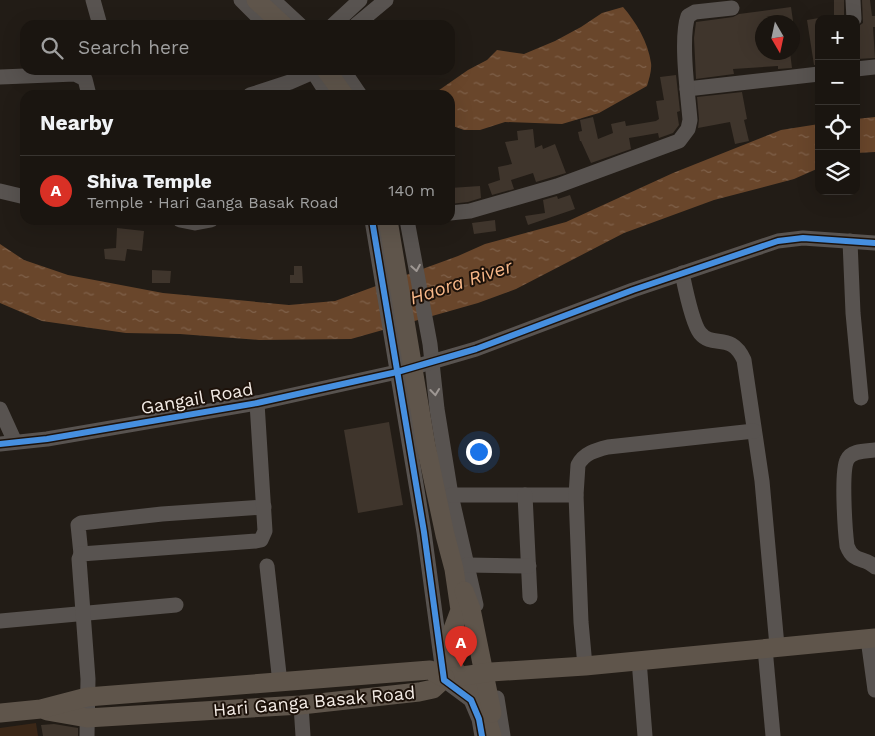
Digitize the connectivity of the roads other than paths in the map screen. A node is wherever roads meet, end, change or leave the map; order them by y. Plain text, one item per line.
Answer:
1 (93, 0) edge
2 (241, 0) edge
3 (360, 0) edge
4 (386, 0) edge
5 (854, 0) edge
6 (267, 7) edge
7 (732, 8) dead end
8 (854, 15) edge
9 (99, 20) edge
10 (279, 20) edge
11 (291, 20) edge
12 (338, 20) edge
13 (362, 20) edge
14 (875, 67) edge
15 (860, 69) edge
16 (815, 74) edge
17 (50, 75) edge
18 (78, 75) edge
19 (307, 75) edge
20 (319, 75) edge
21 (322, 75) edge
22 (346, 75) edge
23 (0, 77) edge
24 (688, 89) junction
25 (88, 90) edge
26 (265, 90) edge
27 (326, 90) edge
28 (338, 90) edge
29 (357, 90) edge
30 (0, 191) edge
31 (20, 196) edge
32 (455, 212) edge
33 (373, 225) edge
34 (389, 225) edge
35 (409, 225) edge
36 (850, 241) junction
37 (875, 243) edge
38 (682, 273) junction
39 (432, 361) junction
40 (397, 372) junction
41 (861, 398) dead end
42 (258, 403) junction
43 (0, 409) edge
44 (754, 431) junction
45 (15, 442) junction
46 (0, 444) edge
47 (875, 450) edge
48 (451, 495) junction
49 (525, 495) junction
50 (576, 495) junction
51 (264, 506) junction
52 (81, 554) junction
53 (267, 566) dead end
54 (529, 566) junction
55 (461, 567) junction
56 (875, 567) edge
57 (530, 597) dead end
58 (176, 605) dead end
59 (84, 614) junction
60 (0, 621) edge
61 (450, 637) junction
62 (873, 638) edge
63 (771, 647) junction
64 (639, 660) junction
65 (585, 666) junction
66 (491, 672) junction
67 (445, 678) junction
68 (280, 683) junction
69 (469, 687) junction
70 (875, 690) edge
71 (320, 691) junction
72 (301, 705) junction
73 (0, 713) edge
74 (87, 715) edge
75 (303, 736) edge
76 (482, 736) edge
77 (493, 736) edge
78 (503, 736) edge
79 (644, 736) edge
80 (774, 736) edge

1 - 9 street
2 - 6 street
3 - 12 street
4 - 13 street
5 - 8 street
6 - 10 main road
6 - 11 street
7 - 24 street
14 - 15 street
16 - 24 street
17 - 23 street
18 - 25 street
19 - 26 street
20 - 27 street
21 - 28 main road
22 - 29 street
24 - 32 street
30 - 31 street
33 - 40 street
34 - 55 main road
35 -> 39 street
36 - 37 street, Gangail Road
36 - 38 street, Gangail Road
36 - 41 street
38 - 39 street, Gangail Road
38 - 44 street
39 - 40 street, Gangail Road
39 -> 48 street
40 - 42 street, Gangail Road
40 - 67 street
42 - 45 street, Gangail Road
42 - 51 street
43 - 45 street
44 - 50 street
44 - 63 street
45 - 46 street, Gangail Road
47 - 56 street
48 - 49 street
48 - 55 street
49 - 50 street
49 - 54 street
50 - 65 street
51 - 52 street
51 - 52 street
52 - 59 street
53 - 68 street
54 - 55 street
54 - 57 street
55 - 61 main road
55 - 66 street
55 - 77 main road
58 - 59 street
59 - 60 street
59 - 74 street
61 - 69 main road
61 - 71 main road
62 - 63 main road
62 - 70 street
63 - 64 main road
63 - 80 street
64 - 65 main road
64 - 79 street
65 - 66 main road
66 - 67 main road
66 - 78 street
67 - 68 main road, Hari Ganga Basak Road
67 - 72 main road, Hari Ganga Basak Road
67 - 76 street
68 - 74 main road, Hari Ganga Basak Road
69 - 71 main road
69 - 77 main road
71 - 74 main road
72 - 74 main road, Hari Ganga Basak Road
72 - 75 street
73 - 74 main road

